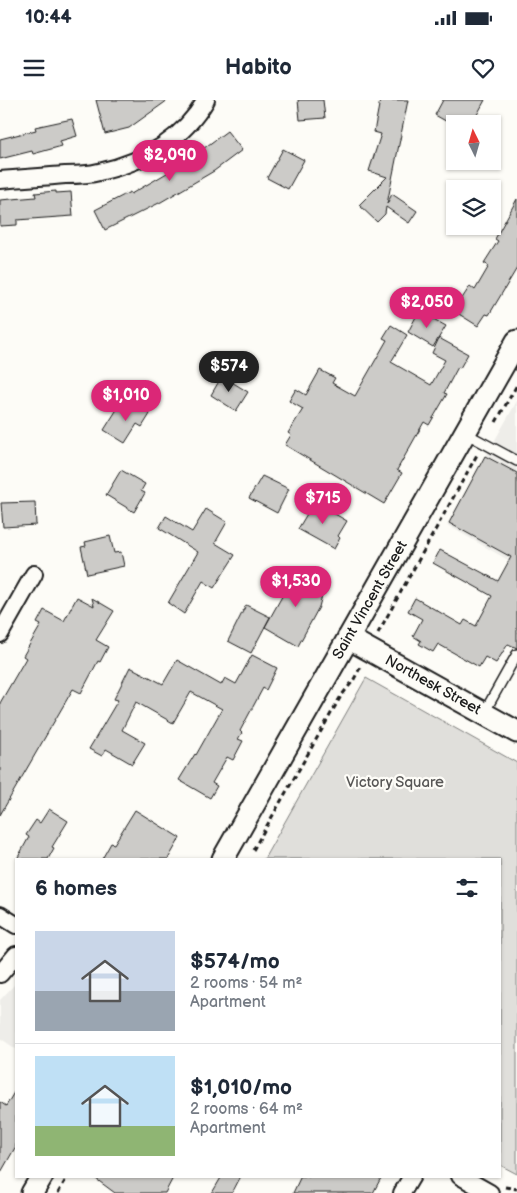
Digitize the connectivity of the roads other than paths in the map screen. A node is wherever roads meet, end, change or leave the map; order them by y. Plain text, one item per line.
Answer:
1 (206, 100) edge
2 (0, 180) edge
3 (517, 341) edge
4 (464, 433) junction
5 (517, 461) edge
6 (34, 574) dead end
7 (0, 634) edge
8 (348, 638) junction
9 (517, 654) edge
10 (484, 713) junction
11 (517, 732) edge
12 (224, 858) edge
13 (0, 916) edge
14 (15, 924) edge
15 (15, 956) edge
16 (0, 974) edge
17 (41, 1178) edge
18 (411, 1178) edge
19 (464, 1178) edge
20 (32, 1193) edge
21 (402, 1193) edge
22 (490, 1193) edge

1 - 2 street
3 - 4 street, Saint Vincent Street
4 - 5 lane
4 - 8 street, Saint Vincent Street
6 - 7 street
8 - 10 street, Northesk Street
8 - 12 street, Saint Vincent Street
9 - 10 lane
10 - 11 street, Northesk Street
13 - 14 street
15 - 16 street
17 - 20 street
18 - 21 street
19 - 22 street

